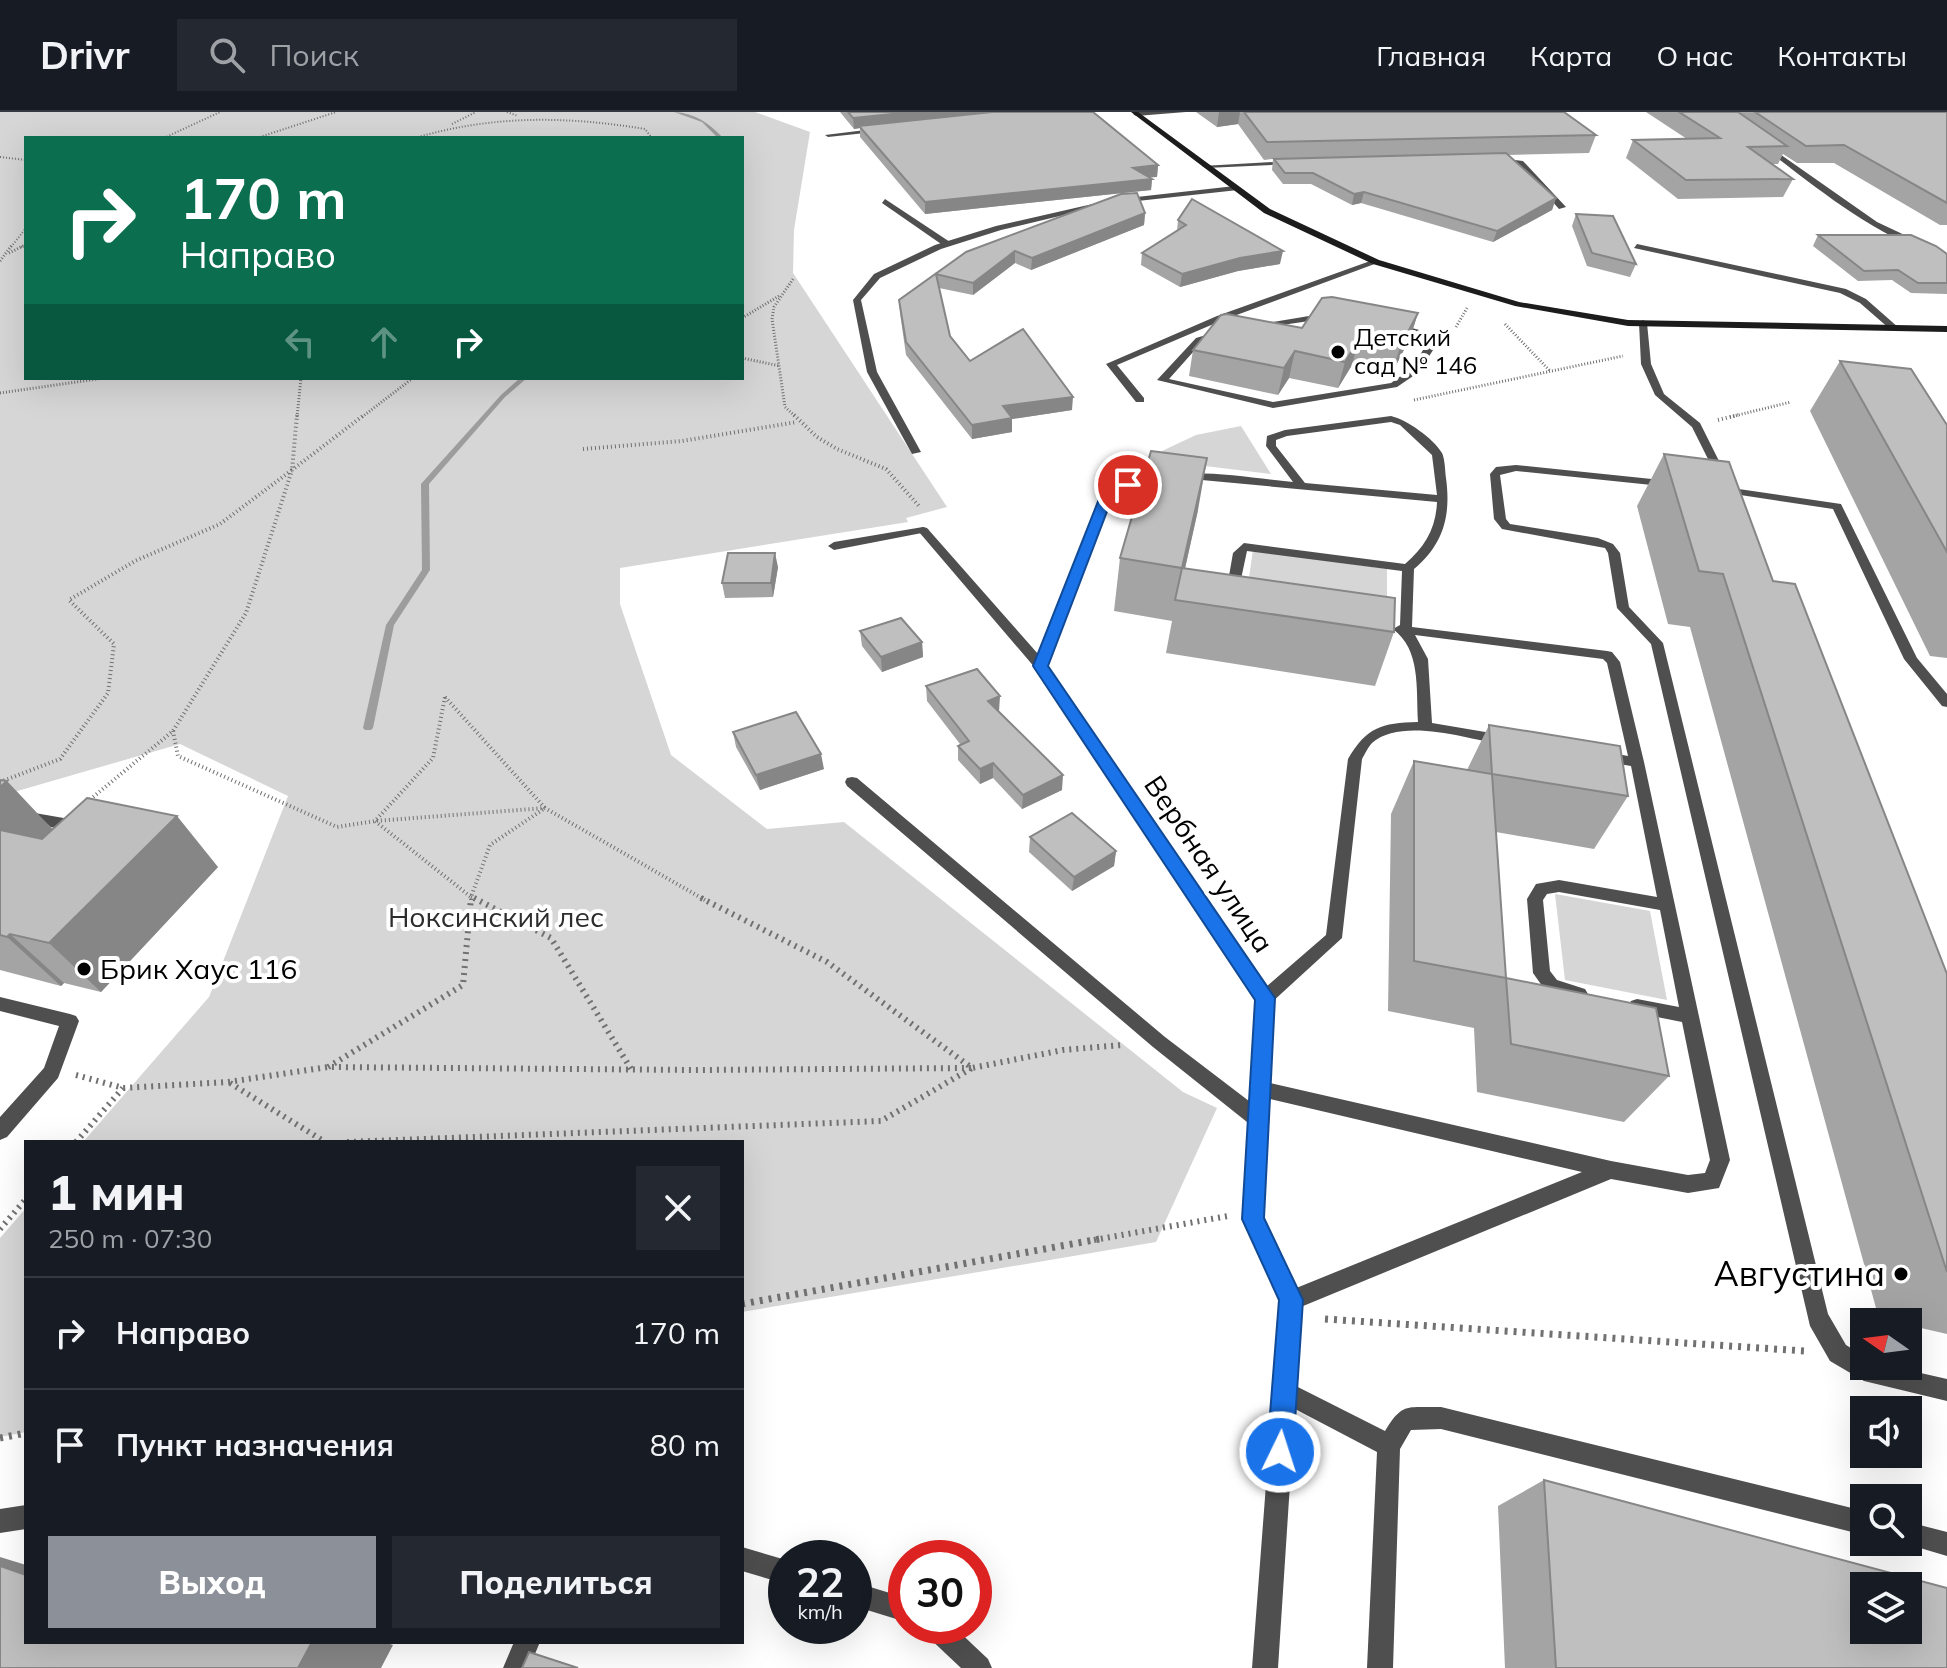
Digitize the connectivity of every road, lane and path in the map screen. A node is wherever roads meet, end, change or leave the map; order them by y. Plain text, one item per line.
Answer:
1 (220, 112) edge
2 (336, 112) edge
3 (476, 112) edge
4 (507, 112) edge
5 (555, 112) edge
6 (1183, 112) edge
7 (1135, 113) edge
8 (519, 117) junction
9 (560, 117) junction
10 (440, 128) junction
11 (891, 129) edge
12 (828, 135) dead end
13 (168, 136) edge
14 (263, 136) edge
15 (420, 136) edge
16 (650, 136) edge
17 (1756, 139) edge
18 (0, 157) edge
19 (1484, 158) edge
20 (24, 160) edge
21 (1299, 163) edge
22 (1206, 166) junction
23 (1235, 188) junction
24 (885, 201) dead end
25 (1562, 207) dead end
26 (24, 230) edge
27 (947, 244) junction
28 (24, 246) edge
29 (1637, 246) dead end
30 (5, 254) junction
31 (1947, 258) edge
32 (0, 261) edge
33 (1376, 262) junction
34 (793, 279) dead end
35 (783, 293) junction
36 (1470, 304) dead end
37 (1341, 316) edge
38 (744, 317) edge
39 (1498, 317) dead end
40 (1220, 318) junction
41 (1643, 323) junction
42 (1388, 325) edge
43 (1894, 328) junction
44 (1238, 329) junction
45 (1947, 329) edge
46 (1437, 336) junction
47 (1645, 352) junction
48 (744, 358) edge
49 (780, 366) junction
50 (1550, 371) junction
51 (90, 380) edge
52 (301, 380) edge
53 (410, 380) edge
54 (0, 393) edge
55 (1140, 400) dead end
56 (1411, 401) dead end
57 (1791, 402) dead end
58 (797, 422) junction
59 (1696, 425) junction
60 (583, 449) dead end
61 (916, 452) dead end
62 (292, 470) junction
63 (1302, 487) junction
64 (1732, 498) junction
65 (1443, 499) junction
66 (919, 506) dead end
67 (834, 546) dead end
68 (1408, 568) junction
69 (1236, 602) edge
70 (1391, 627) edge
71 (1406, 630) junction
72 (1041, 666) junction
73 (1947, 703) edge
74 (1425, 727) junction
75 (173, 731) junction
76 (1527, 744) edge
77 (1590, 754) edge
78 (1637, 762) junction
79 (0, 782) edge
80 (852, 782) dead end
81 (545, 808) junction
82 (0, 812) edge
83 (375, 821) junction
84 (61, 822) junction
85 (100, 832) edge
86 (471, 897) junction
87 (1666, 905) junction
88 (1265, 998) junction
89 (0, 1004) edge
90 (1690, 1016) junction
91 (1159, 1042) junction
92 (328, 1067) junction
93 (972, 1068) junction
94 (631, 1069) junction
95 (94, 1080) dead end
96 (228, 1082) junction
97 (123, 1088) junction
98 (1261, 1089) junction
99 (1259, 1120) junction
100 (0, 1131) edge
101 (78, 1140) edge
102 (322, 1140) edge
103 (398, 1140) edge
104 (1611, 1170) junction
105 (24, 1201) edge
106 (1237, 1215) dead end
107 (0, 1229) edge
108 (744, 1304) edge
109 (1290, 1308) junction
110 (1838, 1353) junction
111 (1947, 1390) edge
112 (1284, 1391) junction
113 (24, 1433) edge
114 (0, 1438) edge
115 (1389, 1446) junction
116 (24, 1517) edge
117 (1850, 1520) edge
118 (0, 1521) edge
119 (1922, 1538) edge
120 (1947, 1544) edge
121 (744, 1560) edge
122 (768, 1567) edge
123 (526, 1644) edge
124 (954, 1644) edge
125 (516, 1668) edge
126 (979, 1668) edge
127 (1265, 1668) edge
128 (1380, 1668) edge

1 - 13 path
2 - 14 path
3 - 10 path
4 - 8 path
5 - 9 path
6 - 7 street
7 - 22 street
8 - 9 path
8 - 10 path
9 - 16 path
10 - 15 path
11 - 12 street
17 - 31 street
18 - 20 path
19 - 25 street
21 - 22 street
22 - 23 street
23 - 27 street
23 - 33 street
24 - 27 street
26 - 30 path
27 - 61 street
28 - 30 path
29 - 43 street
30 - 32 path
33 - 40 street
33 - 41 street
34 - 35 path
35 - 38 path
35 - 49 path
36 - 46 path
37 - 44 street
39 - 50 path
40 - 44 street
40 - 55 street
41 - 43 street
41 - 47 street
42 - 46 street
43 - 45 street
44 - 46 street
47 - 50 path
47 - 59 street
48 - 49 path
49 - 58 path
50 - 56 path
51 - 54 path
52 - 62 path
53 - 62 path
57 - 59 path
58 - 60 path
58 - 66 path
59 - 64 street
62 - 75 path
62 - 79 path
63 - 65 street
63 - 65 street
63 - 72 street
64 - 73 street
64 - 110 street
65 - 68 street
67 - 72 street, Вербная улица
68 - 69 street
68 - 71 street
70 - 71 street
71 - 74 street
71 - 78 street
72 - 88 street, Вербная улица
74 - 76 street
74 - 88 street
75 - 83 path
75 - 84 path
77 - 78 street
78 - 87 street
80 - 91 street
81 - 83 path
81 - 83 path
81 - 86 path
81 - 93 path
82 - 84 street
83 - 86 path
84 - 85 street
86 - 92 path
86 - 94 path
87 - 90 street
87 - 90 street
88 - 98 street, Вербная улица
89 - 100 street
90 - 104 street
91 - 93 path
91 - 99 street
92 - 94 path
92 - 96 path
93 - 94 path
93 - 103 path
95 - 97 path
96 - 97 path
96 - 102 path
97 - 101 path
98 - 99 street, Вербная улица
98 - 104 street
99 - 109 street, Вербная улица
104 - 109 street
105 - 107 path
106 - 108 path
109 - 110 path
109 - 112 street, Вербная улица
110 - 111 street
112 - 115 street
112 - 127 street, Вербная улица
113 - 114 path
115 - 117 street
115 - 128 street
116 - 118 street
119 - 120 street
121 - 122 street
123 - 125 street
124 - 126 street

